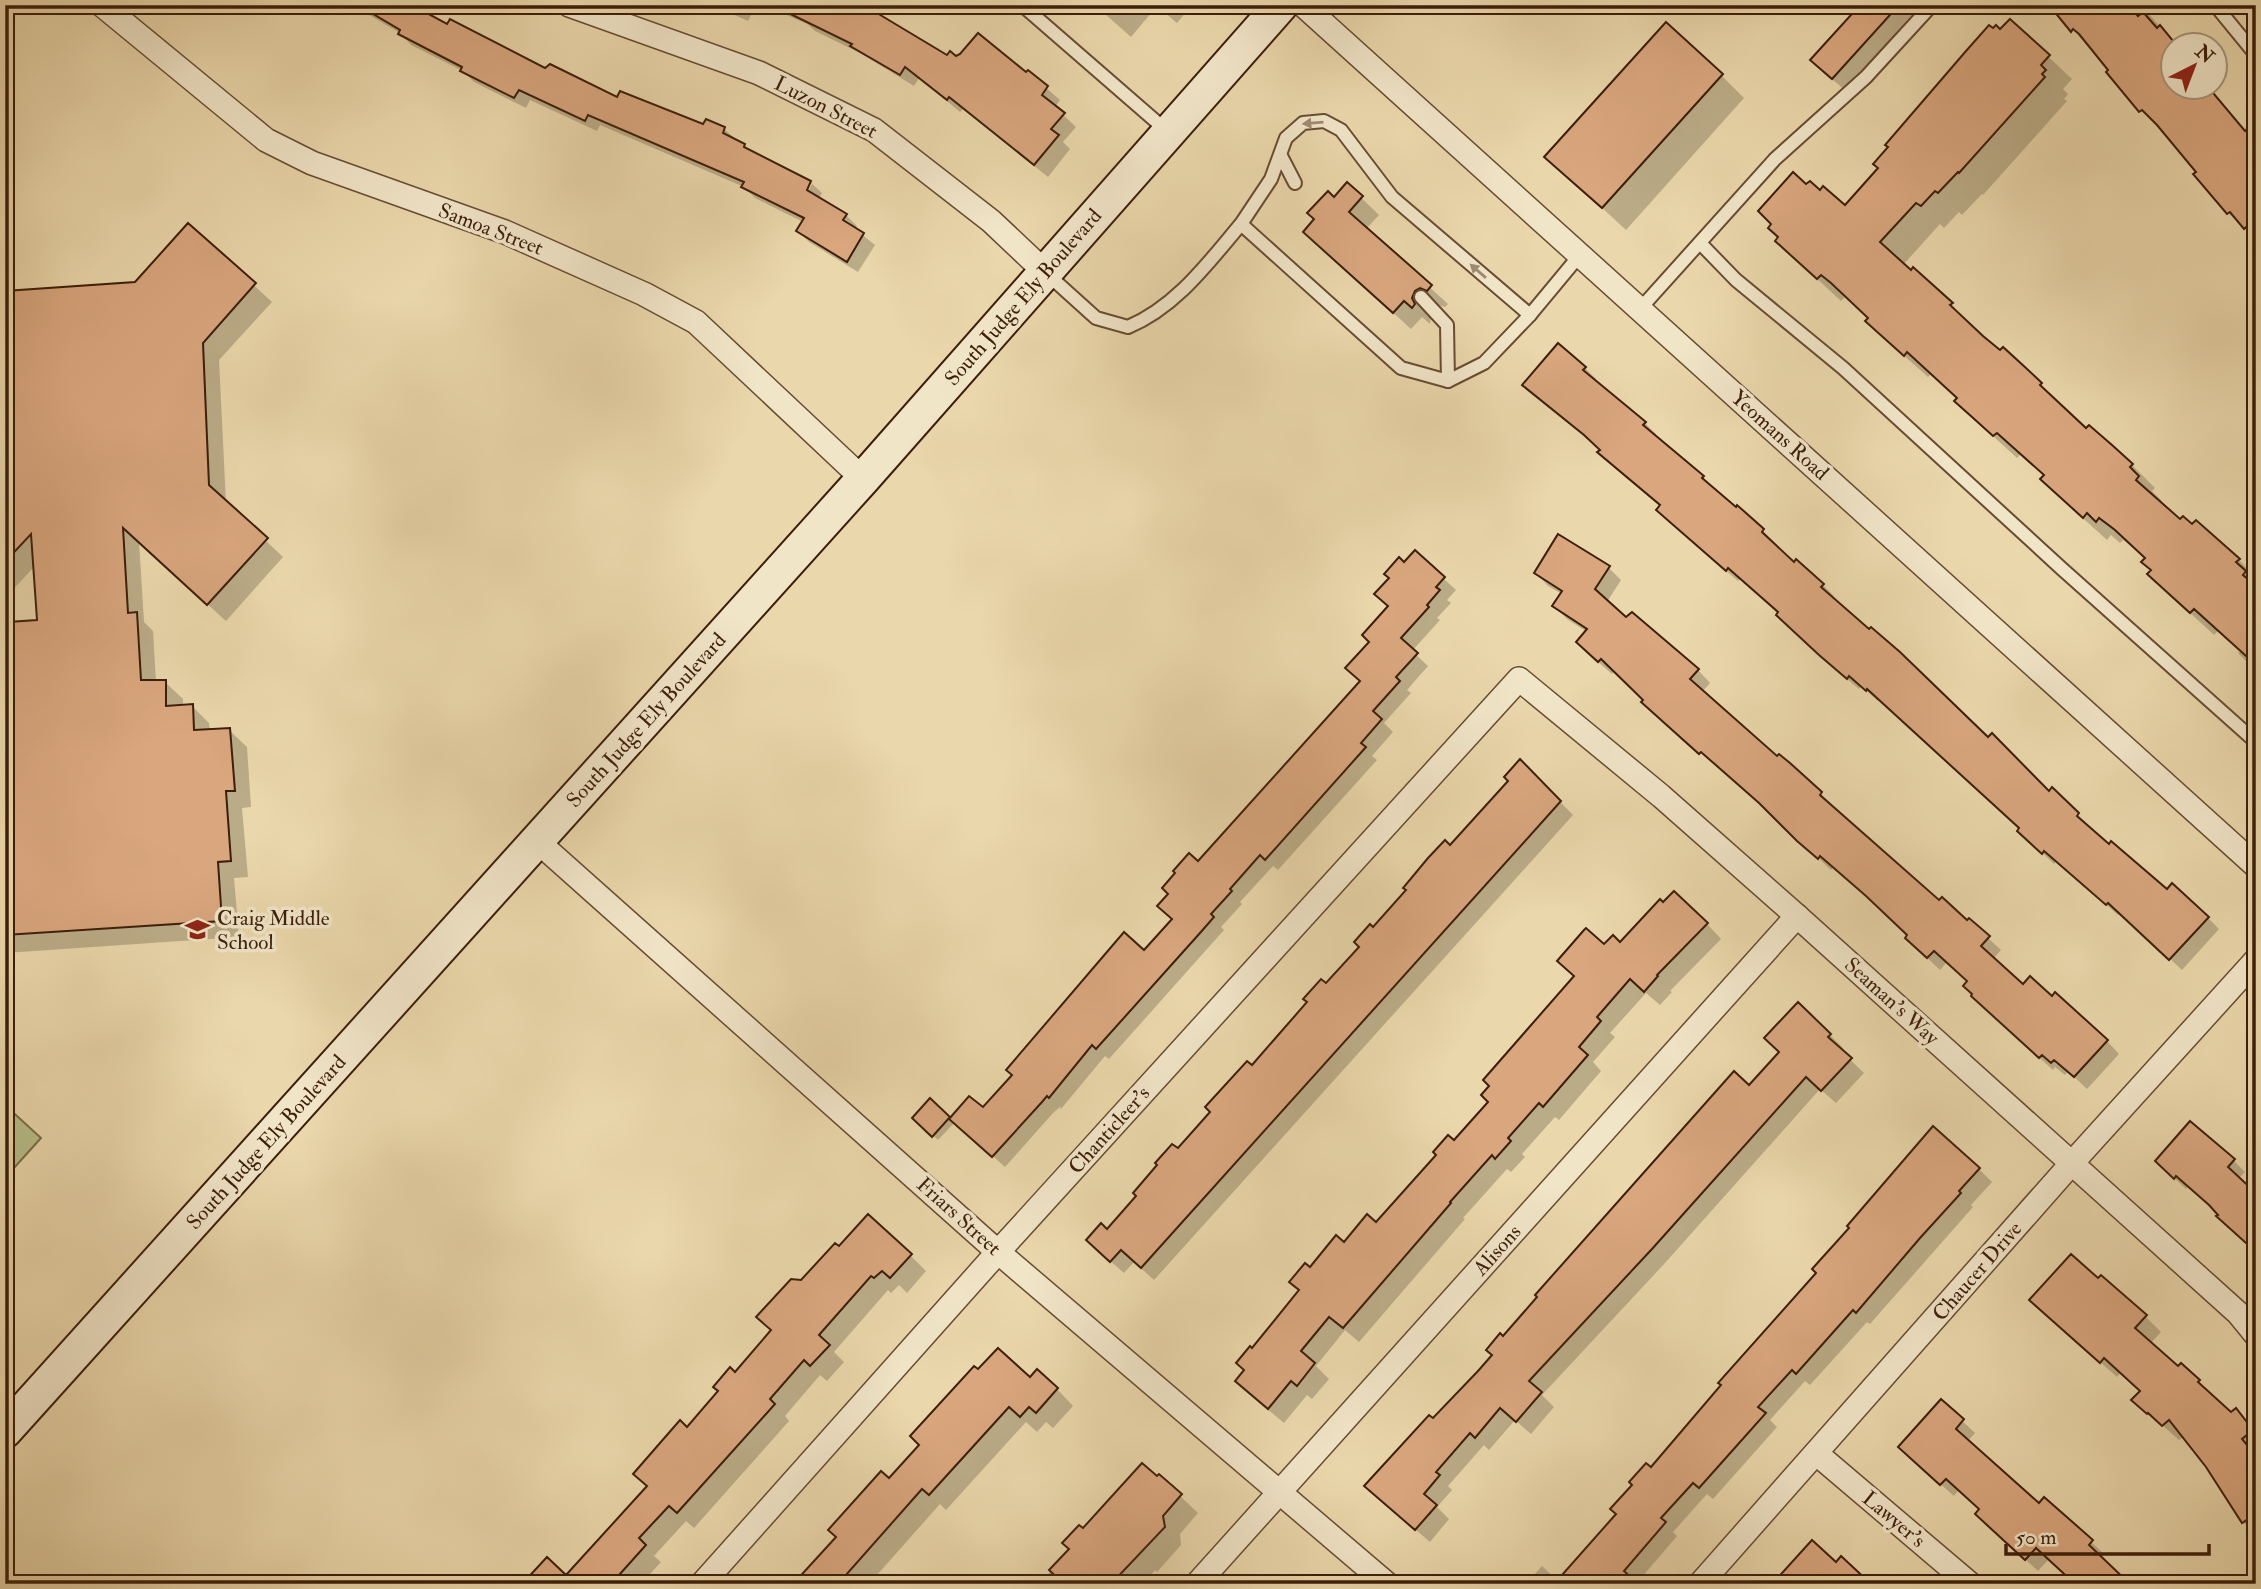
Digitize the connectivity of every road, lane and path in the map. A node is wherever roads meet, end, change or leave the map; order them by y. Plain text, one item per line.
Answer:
1 (102, 5) edge
2 (569, 5) edge
3 (1022, 5) edge
4 (1281, 5) edge
5 (1303, 5) edge
6 (1932, 5) edge
7 (2215, 5) edge
8 (2256, 55) edge
9 (1169, 132) junction
10 (1282, 156) junction
11 (1295, 183) dead end
12 (1241, 224) junction
13 (1700, 243) junction
14 (1579, 256) junction
15 (1045, 272) junction
16 (1422, 297) dead end
17 (1640, 309) junction
18 (1530, 315) junction
19 (1448, 381) junction
20 (863, 479) junction
21 (1519, 679) joint
22 (2256, 742) edge
23 (537, 841) junction
24 (2256, 866) edge
25 (1797, 916) junction
26 (2256, 960) edge
27 (2072, 1163) junction
28 (998, 1252) junction
29 (2256, 1335) edge
30 (5, 1431) edge
31 (1817, 1454) junction
32 (1279, 1493) junction
33 (702, 1584) edge
34 (1197, 1584) edge
35 (1387, 1584) edge
36 (1700, 1584) edge
37 (1970, 1584) edge

1 - 20 street, Samoa Street
2 - 15 street, Luzon Street
3 - 9 lane
4 - 9 main road, South Judge Ely Boulevard
5 - 14 street, Yeomans Road
6 - 13 lane
7 - 8 lane
9 - 15 main road, South Judge Ely Boulevard
10 - 11 lane
10 - 12 lane
18 -> 10 lane
12 - 15 lane
12 - 19 lane
13 - 17 lane
13 - 22 lane
14 - 17 street, Yeomans Road
14 - 18 lane
15 - 20 main road, South Judge Ely Boulevard
16 - 19 lane
17 - 24 street, Yeomans Road
18 - 19 lane
20 - 23 main road, South Judge Ely Boulevard
21 - 25 street, Seaman's Way
21 - 28 street, Chanticleer's
23 - 28 street, Friars Street
23 - 30 main road, South Judge Ely Boulevard
25 - 27 street, Seaman's Way
25 - 32 street, Alisons
26 - 27 street, Chaucer Drive
27 - 29 street, Seaman's Way
27 - 31 street, Chaucer Drive
28 - 32 street, Friars Street
28 - 33 street, Chanticleer's
31 - 36 street, Chaucer Drive
31 - 37 street, Lawyer's
32 - 34 street, Alisons
32 - 35 street, Friars Street

